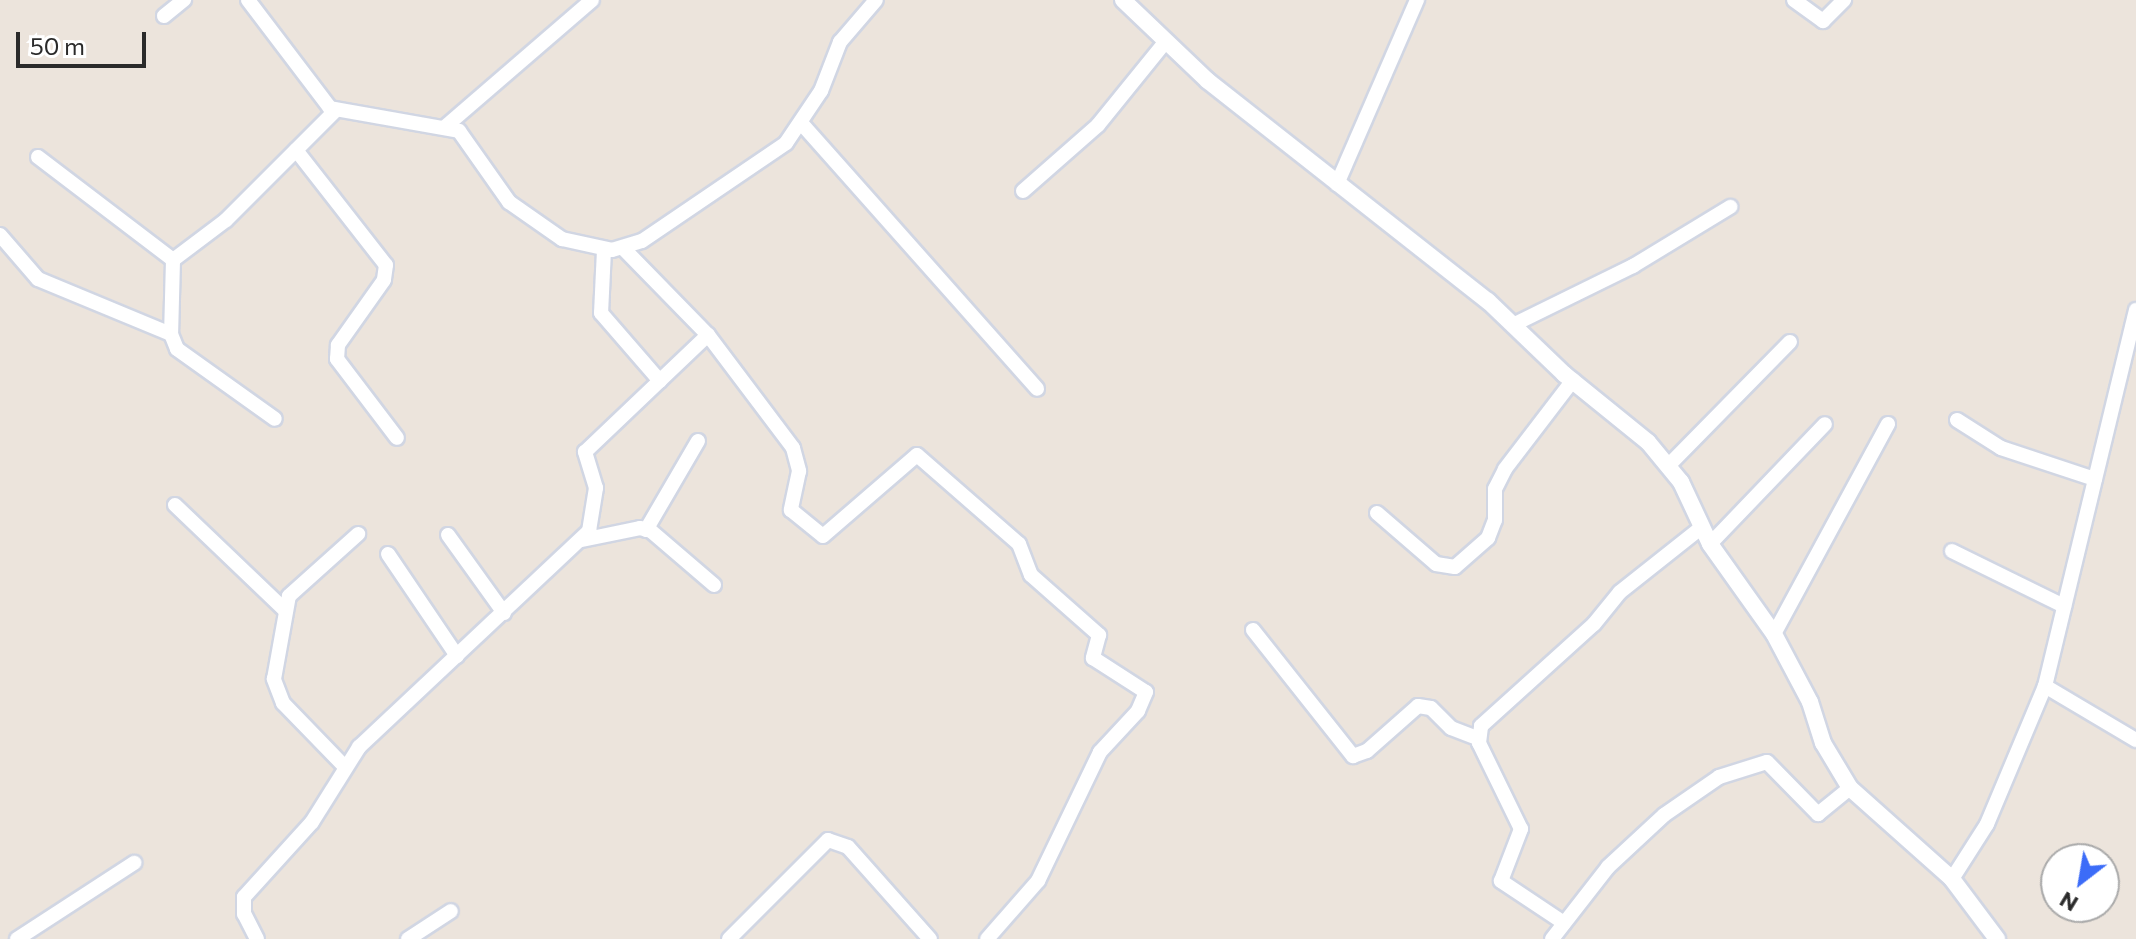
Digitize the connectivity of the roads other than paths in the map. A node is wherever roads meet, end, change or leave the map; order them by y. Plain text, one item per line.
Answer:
1 (184, 0) edge
2 (248, 0) edge
3 (592, 0) edge
4 (876, 0) edge
5 (1123, 0) edge
6 (1417, 0) edge
7 (1794, 0) edge
8 (1844, 0) edge
9 (164, 16) dead end
10 (1166, 41) junction
11 (336, 110) junction
12 (802, 124) junction
13 (445, 127) junction
14 (296, 150) junction
15 (38, 157) dead end
16 (1337, 184) junction
17 (1023, 191) dead end
18 (1730, 207) dead end
19 (0, 235) edge
20 (624, 249) junction
21 (604, 250) junction
22 (173, 260) junction
23 (2136, 310) edge
24 (1513, 325) junction
25 (2133, 330) edge
26 (171, 334) junction
27 (708, 335) junction
28 (1790, 342) dead end
29 (1573, 380) junction
30 (660, 381) junction
31 (1037, 389) dead end
32 (275, 419) dead end
33 (1957, 420) dead end
34 (1825, 424) dead end
35 (1888, 424) dead end
36 (397, 438) dead end
37 (698, 441) dead end
38 (1668, 466) junction
39 (2095, 479) junction
40 (175, 505) dead end
41 (1377, 513) dead end
42 (1702, 527) junction
43 (646, 530) junction
44 (358, 534) dead end
45 (448, 535) dead end
46 (581, 540) junction
47 (1710, 544) junction
48 (1952, 551) dead end
49 (388, 554) dead end
50 (714, 585) dead end
51 (2064, 606) junction
52 (284, 609) junction
53 (504, 613) junction
54 (1253, 630) dead end
55 (1774, 634) junction
56 (457, 656) junction
57 (2045, 686) junction
58 (1479, 739) junction
59 (2136, 740) edge
60 (345, 767) junction
61 (1850, 788) junction
62 (134, 863) dead end
63 (1952, 879) junction
64 (451, 911) dead end
65 (1564, 923) junction
66 (17, 939) edge
67 (257, 939) edge
68 (408, 939) edge
69 (729, 939) edge
70 (930, 939) edge
71 (987, 939) edge
72 (1552, 939) edge
73 (1997, 939) edge

1 - 9 street
2 - 11 street
3 - 13 street
4 - 12 street
5 - 10 street
6 - 16 street
7 - 8 street
10 - 16 street
10 - 17 street
11 - 13 street
11 - 14 street
12 - 20 street
12 - 31 street
13 - 21 street
14 - 22 street
14 - 36 street
15 - 22 street
16 - 24 street
18 - 24 street
19 - 26 street
20 - 21 street
20 - 27 street
21 - 30 street
22 - 26 street
23 - 25 street
24 - 29 street
25 - 39 street
26 - 32 street
27 - 30 street
27 - 71 street
28 - 38 street
29 - 38 street
29 - 41 street
30 - 46 street
33 - 39 street
34 - 47 street
35 - 55 street
37 - 43 street
38 - 42 street
39 - 51 street
40 - 52 street
42 - 47 street
42 - 58 street
43 - 46 street
43 - 50 street
44 - 52 street
45 - 53 street
46 - 53 street
47 - 55 street
48 - 51 street
49 - 56 street
51 - 57 street
52 - 60 street
53 - 56 street
54 - 58 street
55 - 61 street
56 - 60 street
57 - 59 street
57 - 63 street
58 - 65 street
60 - 67 street
61 - 63 street
61 - 65 street
62 - 66 street
63 - 73 street
64 - 68 street
65 - 72 street
69 - 70 street

